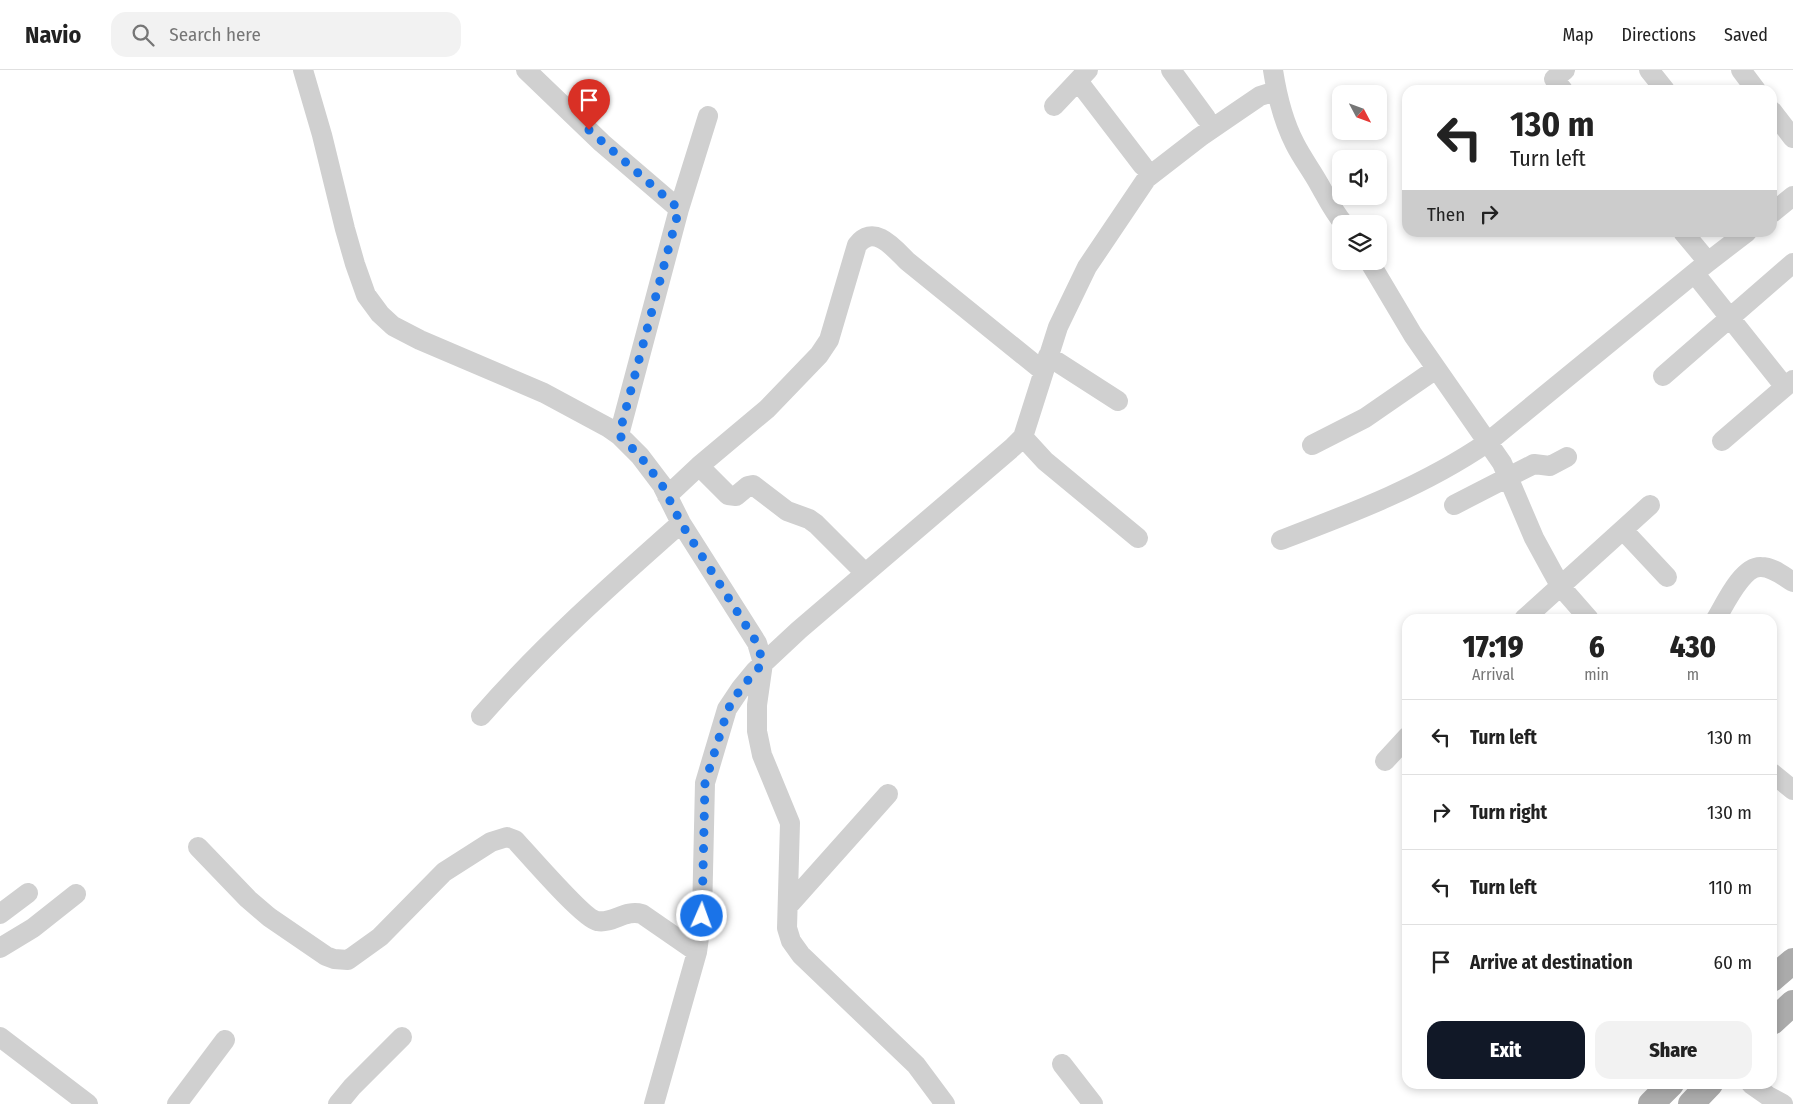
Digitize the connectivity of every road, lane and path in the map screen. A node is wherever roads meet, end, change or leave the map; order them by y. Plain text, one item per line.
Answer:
1 (303, 70) edge
2 (526, 70) edge
3 (1171, 70) edge
4 (1274, 70) edge
5 (1565, 70) edge
6 (1648, 70) edge
7 (1741, 70) edge
8 (1083, 76) edge
9 (1559, 85) edge
10 (1662, 85) edge
11 (1752, 85) edge
12 (1276, 91) junction
13 (1054, 106) dead end
14 (708, 116) dead end
15 (1777, 117) edge
16 (1206, 118) dead end
17 (1793, 138) edge
18 (1143, 166) dead end
19 (1793, 196) edge
20 (679, 209) junction
21 (1777, 209) edge
22 (1336, 215) edge
23 (1686, 237) edge
24 (1741, 237) edge
25 (1793, 264) edge
26 (1702, 268) junction
27 (1374, 270) edge
28 (1730, 318) junction
29 (1046, 363) junction
30 (1436, 369) junction
31 (1663, 376) dead end
32 (1789, 383) edge
33 (1118, 401) dead end
34 (619, 435) junction
35 (1023, 437) junction
36 (1722, 441) dead end
37 (1488, 442) junction
38 (1312, 445) dead end
39 (1566, 457) dead end
40 (699, 466) junction
41 (1508, 478) junction
42 (667, 496) junction
43 (1650, 505) dead end
44 (1454, 506) dead end
45 (681, 523) junction
46 (1622, 530) junction
47 (1138, 538) dead end
48 (1281, 540) dead end
49 (865, 573) junction
50 (1667, 576) dead end
51 (1793, 582) edge
52 (1561, 587) junction
53 (1530, 614) edge
54 (1585, 614) edge
55 (1719, 614) edge
56 (763, 663) junction
57 (481, 716) dead end
58 (1402, 743) edge
59 (1385, 761) dead end
60 (1777, 777) edge
61 (1793, 790) edge
62 (888, 794) dead end
63 (198, 847) dead end
64 (28, 893) dead end
65 (76, 894) dead end
66 (788, 906) junction
67 (0, 914) edge
68 (0, 948) edge
69 (697, 952) junction
70 (1793, 962) edge
71 (1777, 976) edge
72 (1793, 1003) edge
73 (1777, 1017) edge
74 (0, 1036) edge
75 (402, 1037) dead end
76 (225, 1040) dead end
77 (1062, 1064) dead end
78 (1666, 1089) edge
79 (1705, 1089) edge
80 (1759, 1089) edge
81 (88, 1104) edge
82 (176, 1104) edge
83 (338, 1104) edge
84 (654, 1104) edge
85 (945, 1104) edge
86 (1093, 1104) edge
87 (1651, 1104) edge
88 (1691, 1104) edge
89 (1783, 1104) edge

1 - 34 street
2 - 20 street
3 - 16 street
4 - 12 street
5 - 9 street
6 - 10 street
7 - 11 street
8 - 13 street
8 - 18 street
12 - 22 street
12 - 29 street
14 - 20 street
15 - 17 street
19 - 21 street
20 - 34 street
23 - 26 street
24 - 26 street
25 - 28 street
26 - 28 street
26 - 37 street
27 - 30 street
28 - 31 street
28 - 32 street
29 - 33 street
29 - 35 street
29 - 40 street
30 - 37 street
30 - 38 street
32 - 36 street
34 - 42 street
35 - 47 street
35 - 49 street
37 - 41 street
37 - 48 street
39 - 41 street
40 - 42 street
40 - 49 street
41 - 44 street
41 - 52 street
42 - 45 street
43 - 46 street
45 - 56 street
45 - 57 street
46 - 50 street
46 - 52 street
49 - 56 street
51 - 55 street
52 - 53 street
52 - 54 street
56 - 66 street
56 - 69 street
58 - 59 street
60 - 61 street
62 - 66 street
63 - 69 street
64 - 67 street
65 - 68 street
66 - 85 street
69 - 84 street
70 - 71 main road
72 - 73 main road
74 - 81 street
75 - 83 street
76 - 82 street
77 - 86 street
78 - 87 main road
79 - 88 main road
80 - 89 street

